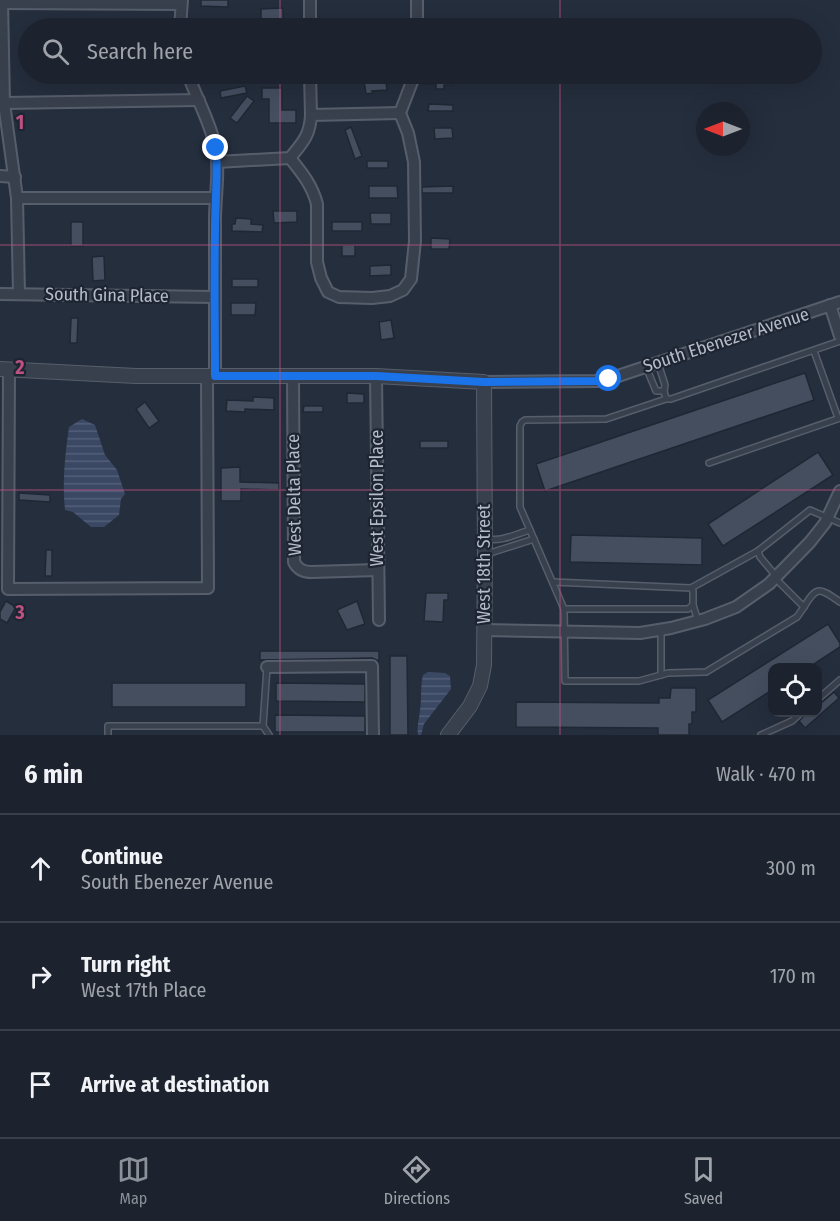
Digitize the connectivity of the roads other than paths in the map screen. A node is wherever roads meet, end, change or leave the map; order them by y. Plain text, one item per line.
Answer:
1 (310, 0) edge
2 (417, 0) edge
3 (2, 1) edge
4 (182, 2) edge
5 (181, 18) edge
6 (310, 18) edge
7 (417, 18) edge
8 (192, 84) edge
9 (310, 84) edge
10 (412, 84) edge
11 (199, 100) junction
12 (4, 103) junction
13 (400, 113) junction
14 (311, 115) junction
15 (290, 158) junction
16 (217, 162) junction
17 (0, 176) edge
18 (15, 177) junction
19 (17, 198) junction
20 (215, 198) junction
21 (0, 294) edge
22 (19, 294) junction
23 (214, 297) junction
24 (835, 304) edge
25 (840, 336) edge
26 (840, 342) edge
27 (814, 351) junction
28 (658, 363) junction
29 (646, 366) junction
30 (4, 369) edge
31 (211, 376) junction
32 (293, 376) junction
33 (376, 376) junction
34 (484, 382) junction
35 (664, 391) junction
36 (666, 399) junction
37 (839, 418) edge
38 (709, 463) dead end
39 (840, 492) edge
40 (828, 518) junction
41 (840, 523) edge
42 (530, 530) junction
43 (485, 538) junction
44 (534, 539) junction
45 (758, 551) junction
46 (485, 555) junction
47 (377, 570) junction
48 (776, 577) junction
49 (553, 582) junction
50 (692, 588) junction
51 (840, 602) edge
52 (693, 605) junction
53 (804, 607) junction
54 (564, 609) junction
55 (378, 620) dead end
56 (698, 621) junction
57 (484, 630) junction
58 (661, 630) junction
59 (565, 631) junction
60 (267, 668) joint
61 (661, 675) junction
62 (840, 680) edge
63 (822, 696) edge
64 (796, 717) edge
65 (190, 726) junction
66 (263, 726) junction
67 (108, 735) edge
68 (190, 735) edge
69 (269, 735) edge
70 (373, 735) edge
71 (448, 735) edge
72 (761, 735) edge

1 - 6 street
2 - 7 street
3 - 4 street
3 - 12 street
4 - 5 street
8 - 11 street
9 - 14 street
10 - 13 street
11 - 12 street
11 - 16 street
12 - 18 street
13 - 14 street
13 - 15 street
14 - 15 street
15 - 16 street
16 - 20 street
17 - 18 street
18 - 19 street
19 - 20 street
19 - 22 street
20 - 23 street
21 - 22 street, South Gina Place
22 - 23 street, South Gina Place
23 - 31 street
24 - 25 street
24 - 28 street, South Ebenezer Avenue
26 - 27 lane
27 - 36 lane
27 - 37 lane
28 - 29 street, South Ebenezer Avenue
28 - 35 lane
29 - 34 street, South Ebenezer Avenue
29 - 35 lane
30 - 31 street, South Ebenezer Avenue
30 - 31 street
31 - 32 street, South Ebenezer Avenue
32 - 33 street, South Ebenezer Avenue
32 - 47 street, West Delta Place
33 - 34 street, South Ebenezer Avenue
33 - 47 street, West Epsilon Place
34 - 43 street, West 18th Street
35 - 36 lane
36 - 42 lane
37 - 38 lane
39 - 40 street
40 - 41 lane
40 - 45 lane
40 - 48 street
42 - 43 lane
42 - 44 lane
43 - 46 street, West 18th Street
44 - 46 lane
44 - 49 lane
45 - 48 lane
45 - 50 lane
46 - 57 street, West 18th Street
47 - 55 street, West Epsilon Place
48 - 53 lane
48 - 56 street
49 - 50 lane
49 - 54 lane
50 - 52 lane
51 - 53 lane
52 - 54 lane
52 - 56 lane
53 - 61 lane
54 - 59 lane
56 - 58 street
57 - 59 street
57 - 71 street, West 18th Street
58 - 59 street
58 - 61 lane
59 - 61 lane
60 - 66 lane
60 - 70 street
62 - 63 lane
64 - 72 lane
65 - 66 lane
65 - 67 lane
65 - 68 lane
66 - 69 lane

